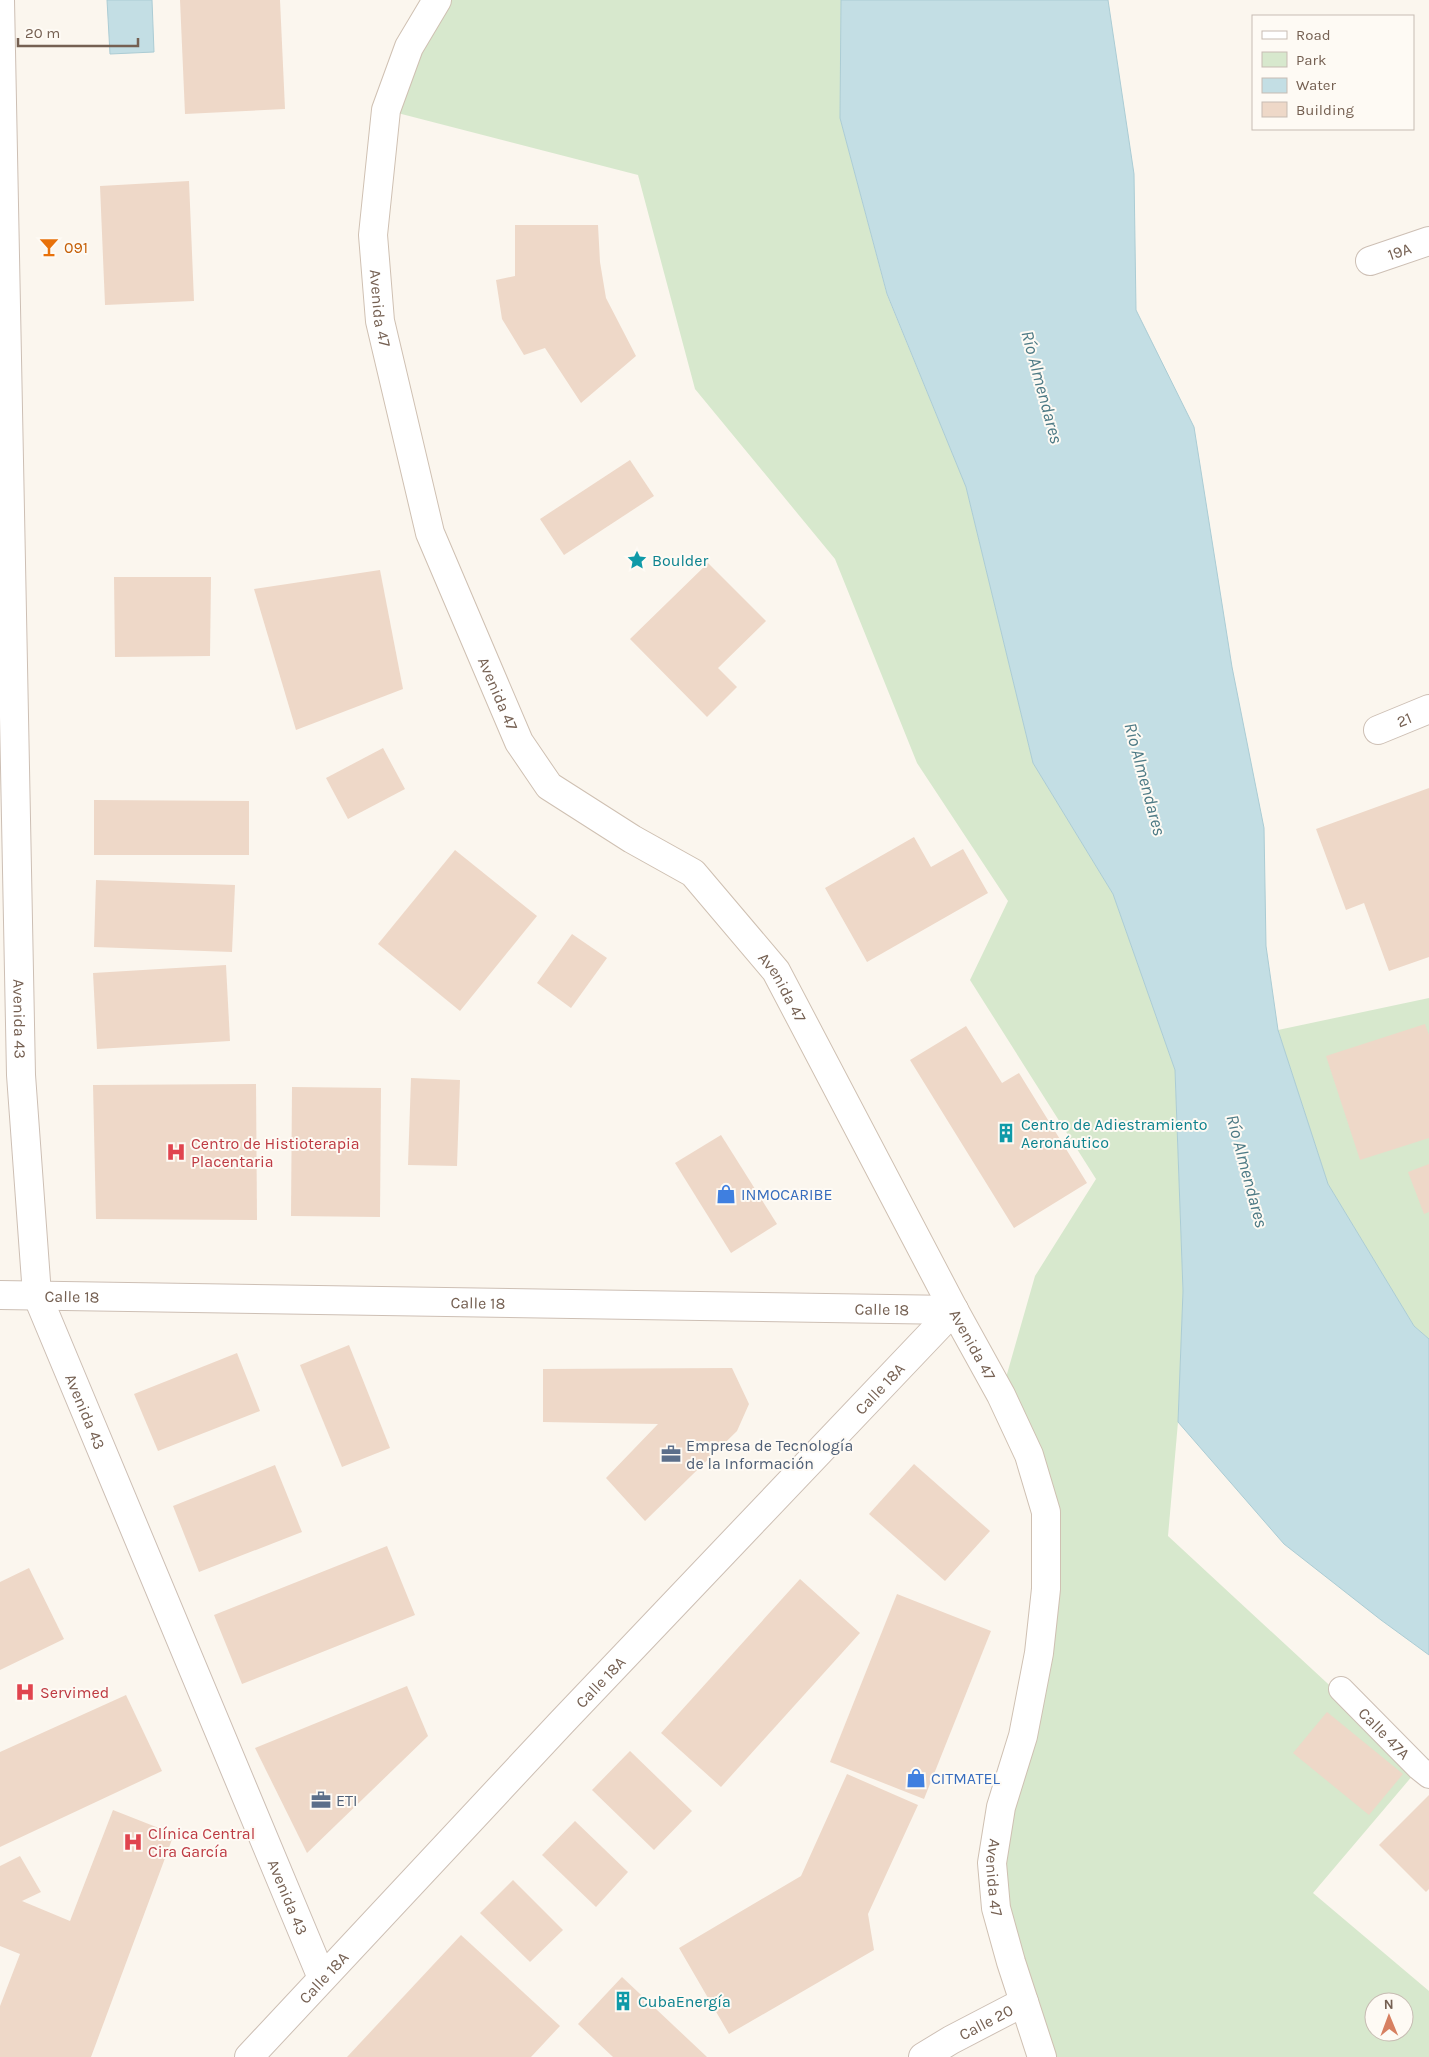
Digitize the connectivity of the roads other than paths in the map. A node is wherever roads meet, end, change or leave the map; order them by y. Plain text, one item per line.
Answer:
1 (0, 0) edge
2 (437, 0) edge
3 (1429, 241) edge
4 (1370, 261) dead end
5 (1429, 709) edge
6 (1378, 730) dead end
7 (0, 1294) edge
8 (37, 1295) junction
9 (954, 1310) junction
10 (1341, 1689) dead end
11 (1429, 1776) edge
12 (322, 1978) junction
13 (1024, 2002) junction
14 (249, 2057) edge
15 (923, 2057) edge
16 (1042, 2057) edge

1 - 8 street, Avenida 43
2 - 9 street, Avenida 47
3 - 4 street, 19A
5 - 6 street, 21
7 - 8 street, Calle 18
8 - 9 street, Calle 18
8 - 12 street, Avenida 43
9 - 12 street, Calle 18A
9 - 13 street, Avenida 47
10 - 11 lane, Calle 47A
12 - 14 street, Calle 18A
13 - 15 street, Calle 20
13 - 16 street, Avenida 47

